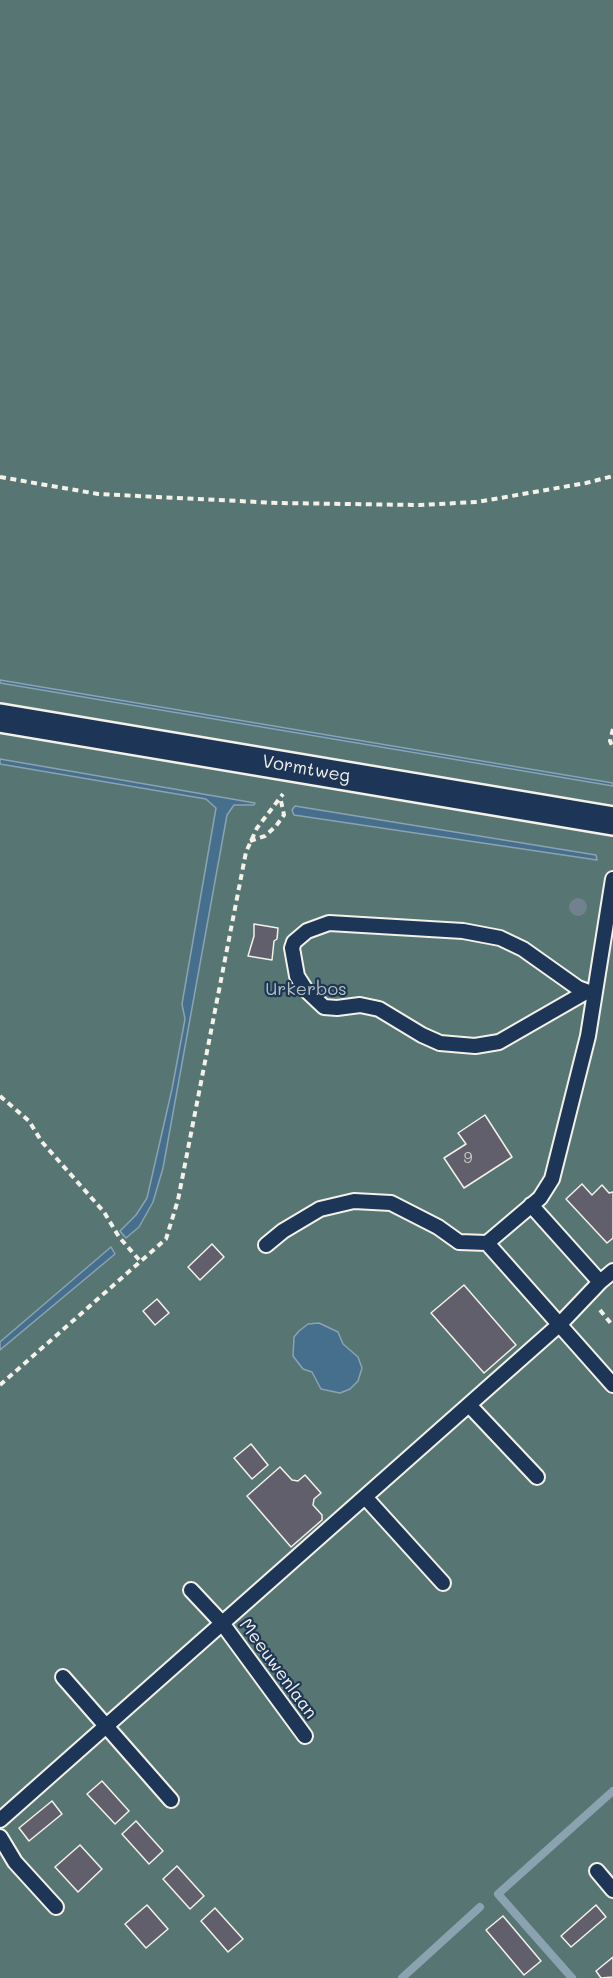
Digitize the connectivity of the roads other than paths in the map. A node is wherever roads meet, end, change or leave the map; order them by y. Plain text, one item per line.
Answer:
1 (0, 718) edge
2 (613, 820) edge
3 (613, 879) edge
4 (590, 993) junction
5 (531, 1205) junction
6 (487, 1243) junction
7 (266, 1245) dead end
8 (613, 1270) edge
9 (600, 1282) junction
10 (560, 1324) junction
11 (613, 1385) edge
12 (469, 1405) junction
13 (537, 1477) dead end
14 (365, 1497) junction
15 (443, 1583) dead end
16 (191, 1590) dead end
17 (222, 1623) junction
18 (63, 1677) dead end
19 (106, 1726) junction
20 (305, 1736) dead end
21 (171, 1800) dead end
22 (0, 1820) edge
23 (0, 1837) edge
24 (597, 1871) dead end
25 (613, 1890) edge
26 (56, 1907) dead end

1 - 2 street, Vormtweg
3 - 4 lane
4 - 4 lane
4 - 5 lane
5 - 6 lane
5 - 9 lane
6 - 7 lane
6 - 10 lane
8 - 9 lane
9 - 10 lane
10 - 11 lane
10 - 12 lane
12 - 13 lane
12 - 14 lane
14 - 15 lane
14 - 17 lane
16 - 17 lane, Meeuwenlaan
17 - 19 lane
17 - 20 lane, Meeuwenlaan
18 - 19 lane
19 - 21 lane
19 - 22 lane
23 - 26 lane
24 - 25 lane

